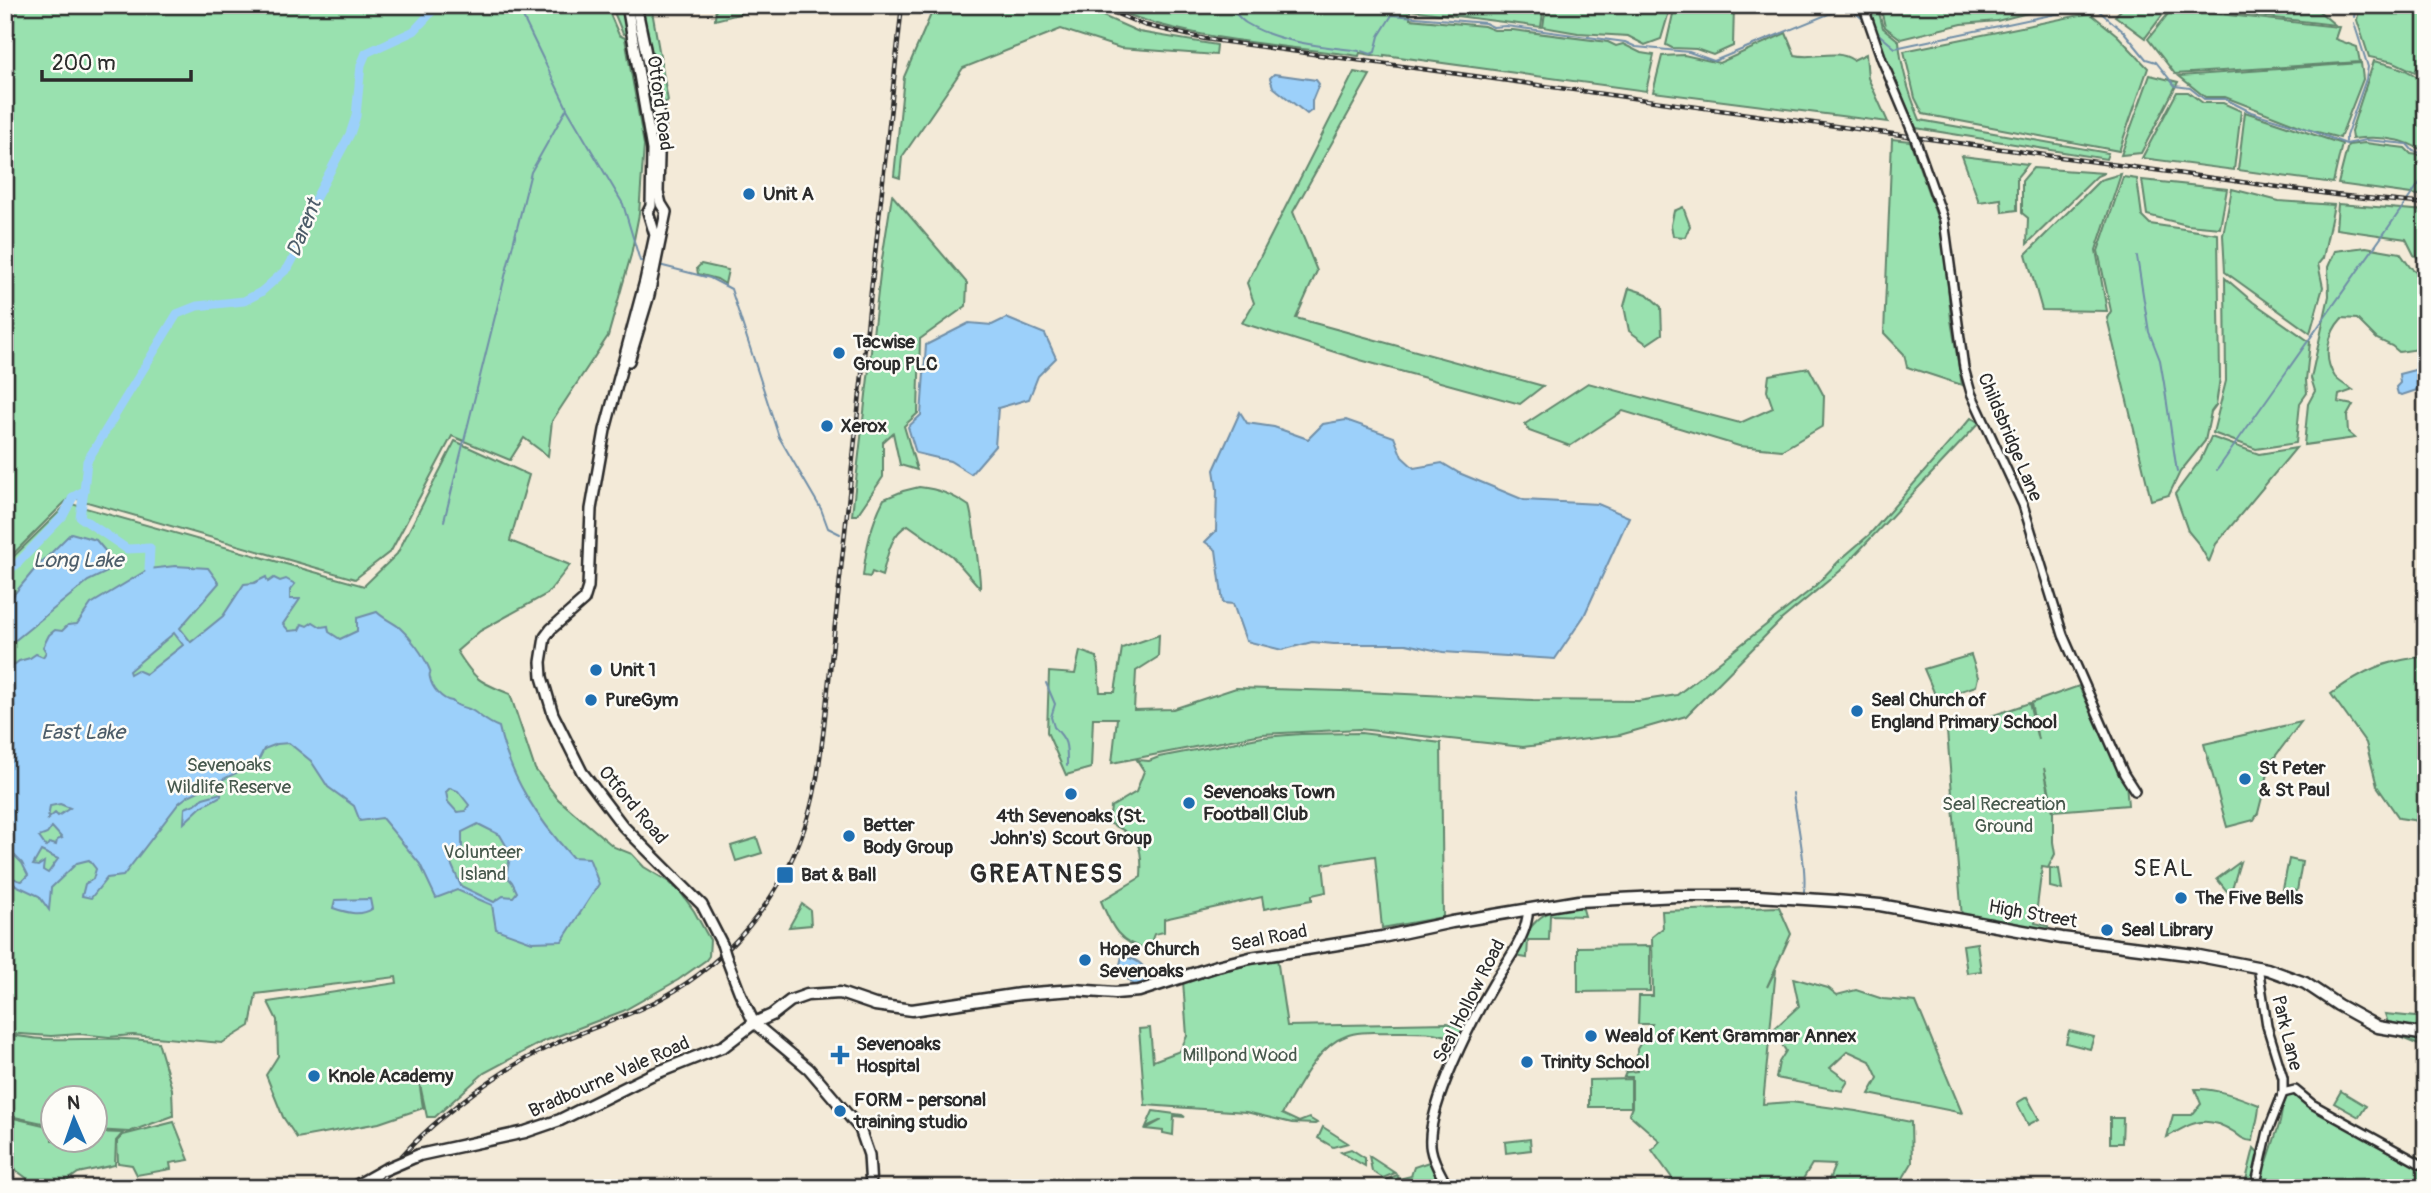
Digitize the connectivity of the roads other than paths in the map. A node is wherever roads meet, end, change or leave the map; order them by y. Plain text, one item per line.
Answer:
1 (627, 5) edge
2 (636, 5) edge
3 (1863, 5) edge
4 (661, 204) junction
5 (651, 206) junction
6 (665, 217) junction
7 (650, 218) junction
8 (614, 398) junction
9 (2135, 791) dead end
10 (1801, 898) joint
11 (1528, 909) junction
12 (2258, 966) junction
13 (754, 1023) junction
14 (2426, 1035) edge
15 (2283, 1093) junction
16 (2426, 1167) edge
17 (352, 1188) edge
18 (871, 1188) edge
19 (1448, 1188) edge
20 (2255, 1188) edge

1 - 5 main road, Otford Road
2 - 4 main road, Otford Road
3 - 9 street, Childsbridge Lane, bridge
4 - 5 main road
4 - 6 main road, Otford Road
5 - 7 main road, Otford Road
6 - 7 main road
6 - 8 main road, Otford Road
7 - 8 main road, Otford Road
8 - 13 main road, Otford Road, bridge
10 - 11 highway, Seal Road
10 - 12 highway, High Street
11 - 13 highway, Seal Road
11 - 19 main road, Seal Hollow Road
12 - 14 highway, High Street
12 - 15 street, Park Lane
13 - 17 highway, Bradbourne Vale Road, bridge
13 - 18 main road
15 - 16 street
15 - 20 street, Park Lane

